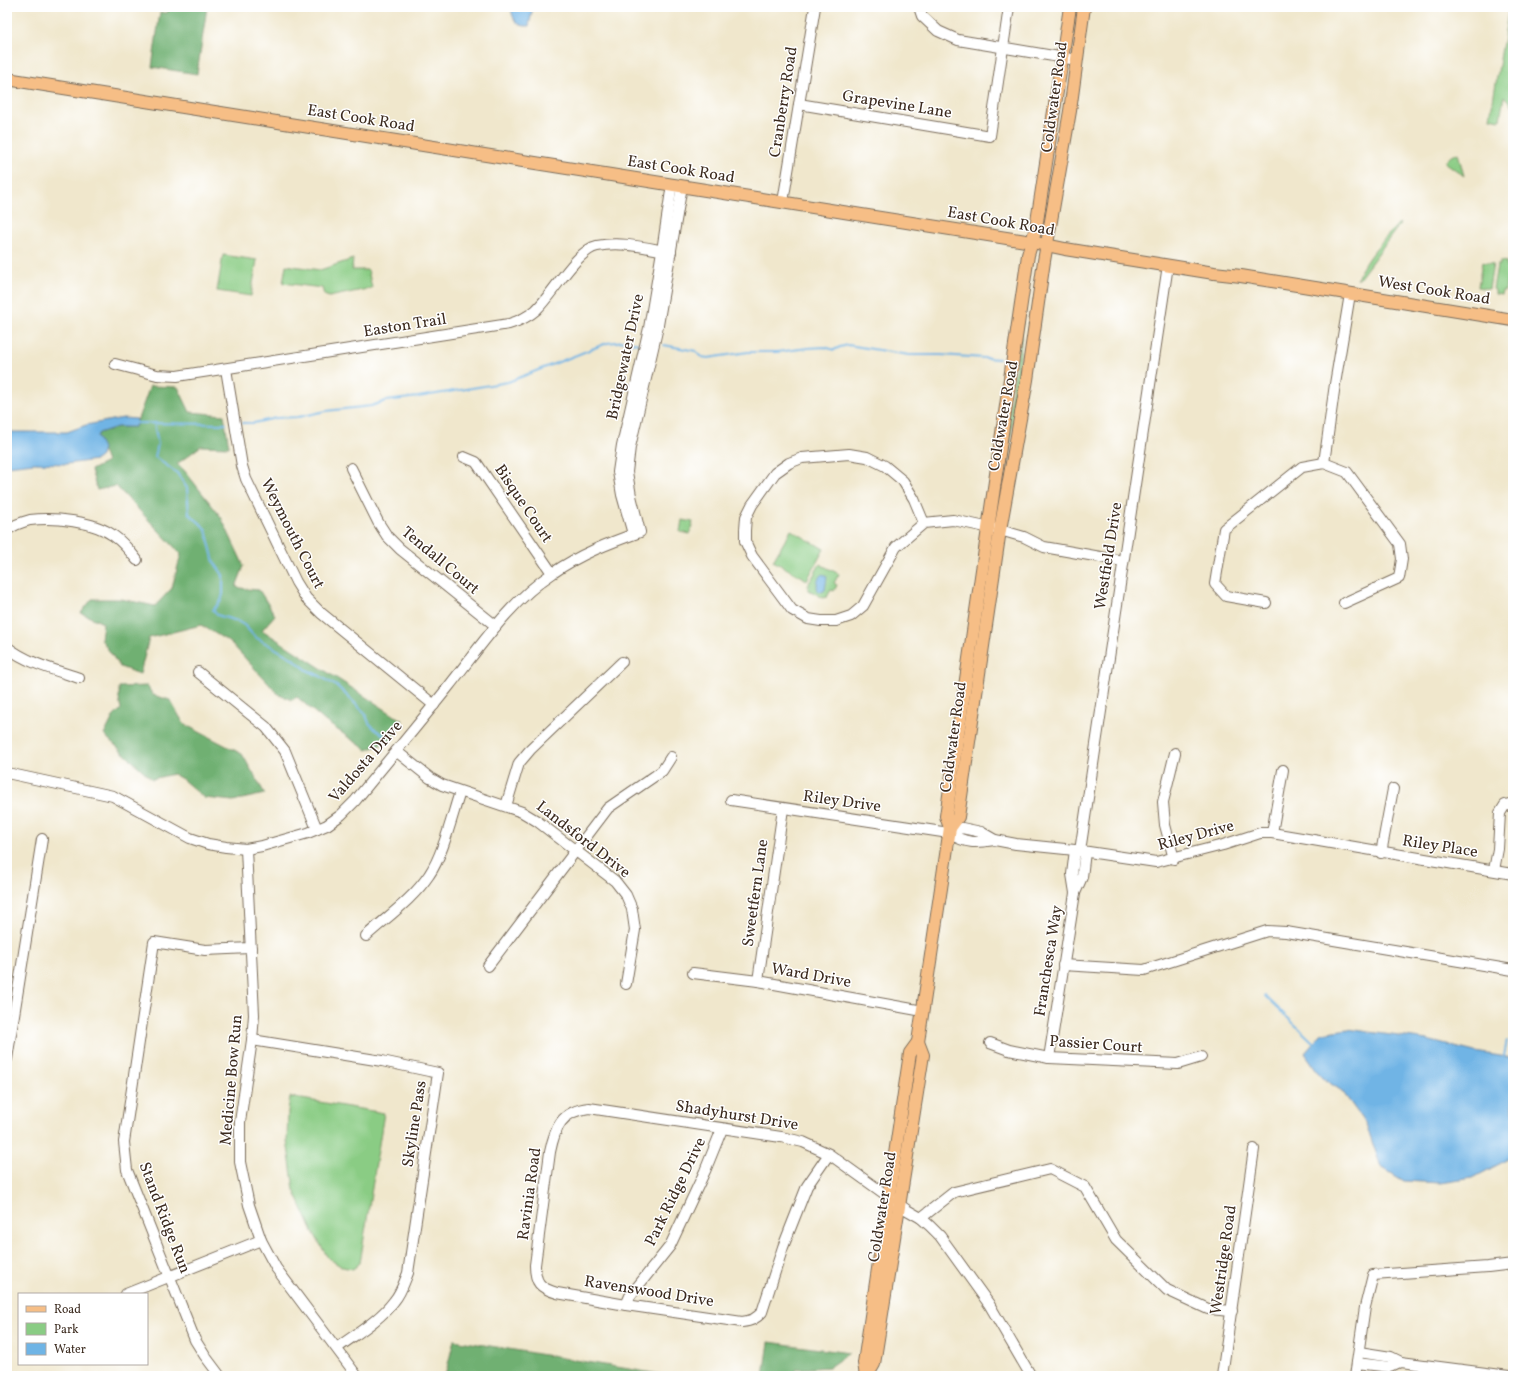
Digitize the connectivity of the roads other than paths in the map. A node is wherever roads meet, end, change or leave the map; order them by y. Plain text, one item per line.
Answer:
1 (815, 7) edge
2 (919, 7) edge
3 (1009, 7) edge
4 (1070, 7) edge
5 (1084, 7) edge
6 (1004, 48) junction
7 (1061, 57) junction
8 (1077, 60) junction
9 (7, 79) edge
10 (799, 104) junction
11 (677, 185) junction
12 (783, 202) junction
13 (1032, 242) junction
14 (1047, 245) junction
15 (667, 252) junction
16 (1168, 265) junction
17 (1350, 294) junction
18 (1513, 320) edge
19 (115, 364) dead end
20 (226, 369) junction
21 (464, 457) dead end
22 (1324, 463) junction
23 (351, 468) dead end
24 (924, 523) junction
25 (987, 527) junction
26 (7, 530) edge
27 (1000, 530) junction
28 (637, 533) joint
29 (137, 560) dead end
30 (1123, 561) junction
31 (552, 573) junction
32 (1266, 603) dead end
33 (1344, 603) dead end
34 (496, 626) junction
35 (7, 647) edge
36 (622, 662) dead end
37 (198, 672) dead end
38 (79, 678) dead end
39 (434, 705) junction
40 (396, 751) junction
41 (1175, 753) dead end
42 (671, 757) dead end
43 (1283, 770) dead end
44 (7, 773) edge
45 (1393, 789) dead end
46 (460, 792) junction
47 (731, 800) dead end
48 (1513, 803) edge
49 (506, 806) junction
50 (783, 809) junction
51 (317, 829) junction
52 (949, 830) junction
53 (1272, 833) junction
54 (42, 839) dead end
55 (246, 849) junction
56 (576, 850) junction
57 (1080, 851) junction
58 (1381, 853) junction
59 (1174, 859) junction
60 (1494, 870) junction
61 (1513, 874) edge
62 (366, 936) dead end
63 (251, 948) junction
64 (1063, 965) junction
65 (488, 966) dead end
66 (1513, 970) edge
67 (693, 973) dead end
68 (758, 981) junction
69 (626, 984) dead end
70 (923, 1011) junction
71 (252, 1040) junction
72 (918, 1042) junction
73 (990, 1043) dead end
74 (1201, 1057) dead end
75 (1050, 1058) junction
76 (7, 1059) edge
77 (567, 1115) joint
78 (722, 1129) junction
79 (1254, 1149) dead end
80 (829, 1154) junction
81 (889, 1196) junction
82 (899, 1203) junction
83 (921, 1218) junction
84 (261, 1240) junction
85 (1513, 1264) edge
86 (169, 1277) junction
87 (538, 1282) joint
88 (129, 1293) edge
89 (626, 1305) junction
90 (1232, 1310) junction
91 (336, 1348) junction
92 (1359, 1352) junction
93 (1401, 1362) junction
94 (1357, 1363) junction
95 (220, 1376) edge
96 (357, 1376) edge
97 (867, 1376) edge
98 (1031, 1376) edge
99 (1222, 1376) edge
100 (1355, 1376) edge
101 (1509, 1376) edge

1 - 10 street, Cranberry Road
2 - 6 street
3 - 6 street
4 - 7 main road, Coldwater Road
5 - 8 main road, Coldwater Road
6 - 7 street
6 - 10 street, Grapevine Lane
7 - 8 street
7 - 13 main road, Coldwater Road
8 - 14 main road, Coldwater Road
9 - 11 main road, East Cook Road
10 - 12 street, Cranberry Road
11 - 12 main road, East Cook Road
11 - 15 street, Bridgewater Drive
12 - 13 main road, East Cook Road
13 - 14 main road, East Cook Road
13 - 25 main road, Coldwater Road
14 - 16 main road, East Cook Road
14 - 27 main road, Coldwater Road
15 - 20 street, Easton Trail
15 - 28 street, Bridgewater Drive
16 - 17 main road, East Cook Road
16 - 30 street, Westfield Drive
17 - 18 main road, West Cook Road
17 - 22 street
19 - 20 street, Easton Trail
20 - 39 street, Weymouth Court
21 - 31 street, Bisque Court
22 - 32 street
22 - 33 street
23 - 34 street, Tendall Court
24 - 24 street
24 - 25 street
25 - 27 street
25 - 52 main road, Coldwater Road
26 - 29 street
27 - 30 street
27 - 52 main road, Coldwater Road
28 - 31 street, Valdosta Drive
30 - 57 street, Westfield Drive
31 - 34 street, Valdosta Drive
34 - 39 street, Valdosta Drive
35 - 38 street
36 - 49 street
37 - 51 street
39 - 40 street, Valdosta Drive
40 - 46 street, Landsford Drive
40 - 51 street, Valdosta Drive
41 - 59 street
42 - 56 street
43 - 53 street
44 - 55 street, Valdosta Drive
45 - 58 street
46 - 49 street, Landsford Drive
46 - 62 street
47 - 50 street, Riley Drive
48 - 60 street, Riley Place
49 - 56 street, Landsford Drive
50 - 52 street, Riley Drive
50 - 68 street, Sweetfern Lane
51 - 55 street, Valdosta Drive
52 - 57 street, Riley Drive
52 - 70 main road, Coldwater Road
53 - 58 street, Riley Drive
53 - 59 street, Riley Drive
54 - 76 street
55 - 63 street, Medicine Bow Run
56 - 65 street
56 - 69 street, Landsford Drive
57 - 59 street, Riley Drive
57 - 64 street, Franchesca Way
58 - 60 street, Riley Place
60 - 61 street, Riley Place
63 - 71 street, Medicine Bow Run
63 - 86 street, Stand Ridge Run
64 - 66 street
64 - 75 street, Franchesca Way
67 - 68 street, Ward Drive
68 - 70 street, Ward Drive
70 - 72 main road, Coldwater Road
71 - 84 street, Medicine Bow Run
71 - 91 street, Skyline Pass
72 - 81 main road, Coldwater Road
72 - 82 main road, Coldwater Road
73 - 75 street, Passier Court
74 - 75 street, Passier Court
77 - 78 street, Shadyhurst Drive
77 - 87 street, Ravinia Road
78 - 80 street, Shadyhurst Drive
78 - 89 street, Park Ridge Drive
79 - 90 street, Westridge Road
80 - 81 street, Shadyhurst Drive
80 - 89 street, Ravenswood Drive
81 - 82 street, Shadyhurst Drive
81 - 97 main road, Coldwater Road
82 - 83 street, Shadyhurst Drive
82 - 97 main road, Coldwater Road
83 - 90 street
83 - 98 street, Shadyhurst Drive
84 - 86 street
84 - 91 street, Medicine Bow Run
85 - 92 street
86 - 88 street
86 - 95 street, Stand Ridge Run
87 - 89 street, Ravenswood Drive
90 - 99 street, Westridge Road
91 - 96 street, Medicine Bow Run
92 - 93 street
92 - 94 street
93 - 94 street
93 - 101 street
94 - 100 street

